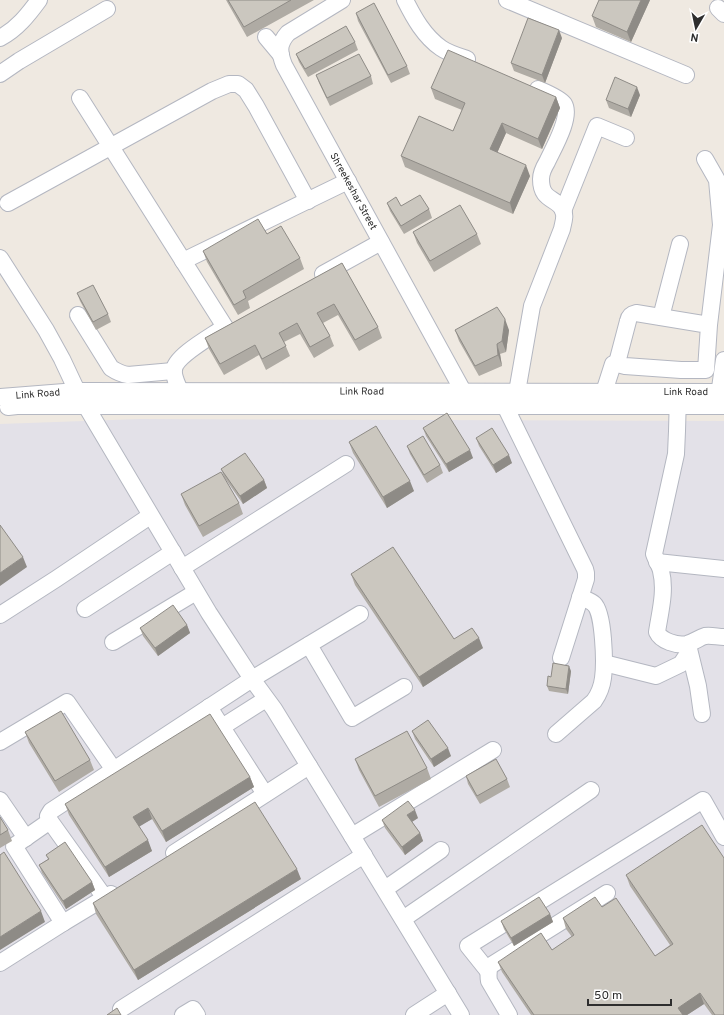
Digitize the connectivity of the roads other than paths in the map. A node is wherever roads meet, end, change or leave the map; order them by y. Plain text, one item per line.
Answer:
1 (39, 0) edge
2 (342, 0) edge
3 (405, 0) edge
4 (507, 0) edge
5 (108, 9) dead end
6 (266, 37) dead end
7 (0, 38) edge
8 (281, 55) junction
9 (482, 66) edge
10 (0, 74) edge
11 (686, 75) dead end
12 (523, 83) edge
13 (80, 98) dead end
14 (626, 138) dead end
15 (110, 146) junction
16 (705, 159) dead end
17 (348, 181) junction
18 (308, 201) junction
19 (8, 202) dead end
20 (563, 211) junction
21 (381, 242) junction
22 (680, 244) dead end
23 (0, 258) edge
24 (183, 261) junction
25 (313, 280) edge
26 (78, 315) dead end
27 (661, 317) junction
28 (709, 325) junction
29 (724, 360) edge
30 (619, 362) junction
31 (173, 371) junction
32 (77, 391) junction
33 (180, 391) junction
34 (517, 392) junction
35 (604, 392) junction
36 (0, 397) edge
37 (463, 399) junction
38 (678, 399) junction
39 (721, 399) edge
40 (86, 406) junction
41 (505, 406) junction
42 (0, 408) edge
43 (346, 464) dead end
44 (150, 516) junction
45 (173, 552) junction
46 (657, 562) junction
47 (182, 568) junction
48 (724, 569) edge
49 (196, 592) junction
50 (580, 597) junction
51 (85, 609) dead end
52 (360, 614) dead end
53 (0, 615) edge
54 (724, 638) edge
55 (113, 642) dead end
56 (309, 645) junction
57 (688, 648) junction
58 (561, 658) dead end
59 (604, 663) junction
60 (252, 680) junction
61 (404, 687) dead end
62 (266, 699) junction
63 (209, 707) junction
64 (702, 714) dead end
65 (222, 727) junction
66 (556, 734) dead end
67 (0, 742) edge
68 (493, 750) dead end
69 (309, 766) junction
70 (114, 770) junction
71 (591, 790) dead end
72 (265, 794) junction
73 (0, 800) edge
74 (50, 821) junction
75 (352, 836) junction
76 (724, 837) edge
77 (26, 838) junction
78 (441, 850) dead end
79 (364, 855) junction
80 (165, 859) edge
81 (125, 885) edge
82 (385, 889) junction
83 (607, 893) dead end
84 (104, 898) junction
85 (403, 919) junction
86 (63, 923) junction
87 (0, 963) edge
88 (488, 971) junction
89 (448, 992) junction
90 (121, 1009) dead end
91 (183, 1015) edge
92 (197, 1015) edge
93 (414, 1015) edge
94 (461, 1015) edge
95 (510, 1015) edge

1 - 7 street
2 - 8 street
3 - 9 street
4 - 11 street
5 - 10 street
6 - 8 street, Shreekeshar Street
8 - 17 street, Shreekeshar Street
12 - 20 street
13 - 15 street
14 - 20 street
15 - 18 street
15 - 19 street
15 - 24 street
16 - 28 street
17 - 18 street
17 - 21 street, Shreekeshar Street
18 - 24 street
20 - 34 street
21 - 25 street
21 - 37 street, Shreekeshar Street
22 - 27 street
23 - 32 street
24 - 31 street
26 - 31 street
27 - 28 street
27 - 30 street
28 - 30 street
29 - 39 street
30 - 35 street
31 - 33 street
32 - 33 street, Link Road
32 - 36 street, Link Road
32 - 40 street
33 - 37 street, Link Road
34 - 35 street, Link Road
34 - 37 street, Link Road
35 - 38 street, Link Road
37 - 40 street, Link Road
37 - 41 street, Link Road
38 - 39 street, Link Road
38 - 41 street, Link Road
38 - 46 street
40 - 42 street, Link Road
40 - 44 street
41 - 50 street
43 - 47 street
44 - 45 street
44 - 53 street
45 - 47 street
45 - 51 street
46 - 48 street
46 - 57 street
47 - 49 street
49 - 55 street
49 - 60 street
50 - 58 street
50 - 59 street
52 - 56 street
54 - 57 street
56 - 60 street
56 - 61 street
57 - 59 street
57 - 64 street
59 - 66 street
60 - 62 street
60 - 63 street
62 - 65 street
62 - 69 street
63 - 65 street
63 - 70 street
65 - 72 street
67 - 70 street
68 - 75 street
69 - 72 street
69 - 75 street
70 - 74 street
71 - 85 street
72 - 80 street
73 - 77 street
74 - 77 street
74 - 84 street
75 - 79 street
76 - 88 street
77 - 86 street
78 - 82 street
79 - 82 street
79 - 90 street
81 - 84 street
82 - 85 street
83 - 88 street
84 - 86 street
85 - 89 street
86 - 87 street
88 - 95 street
89 - 93 street
89 - 94 street
91 - 92 street

